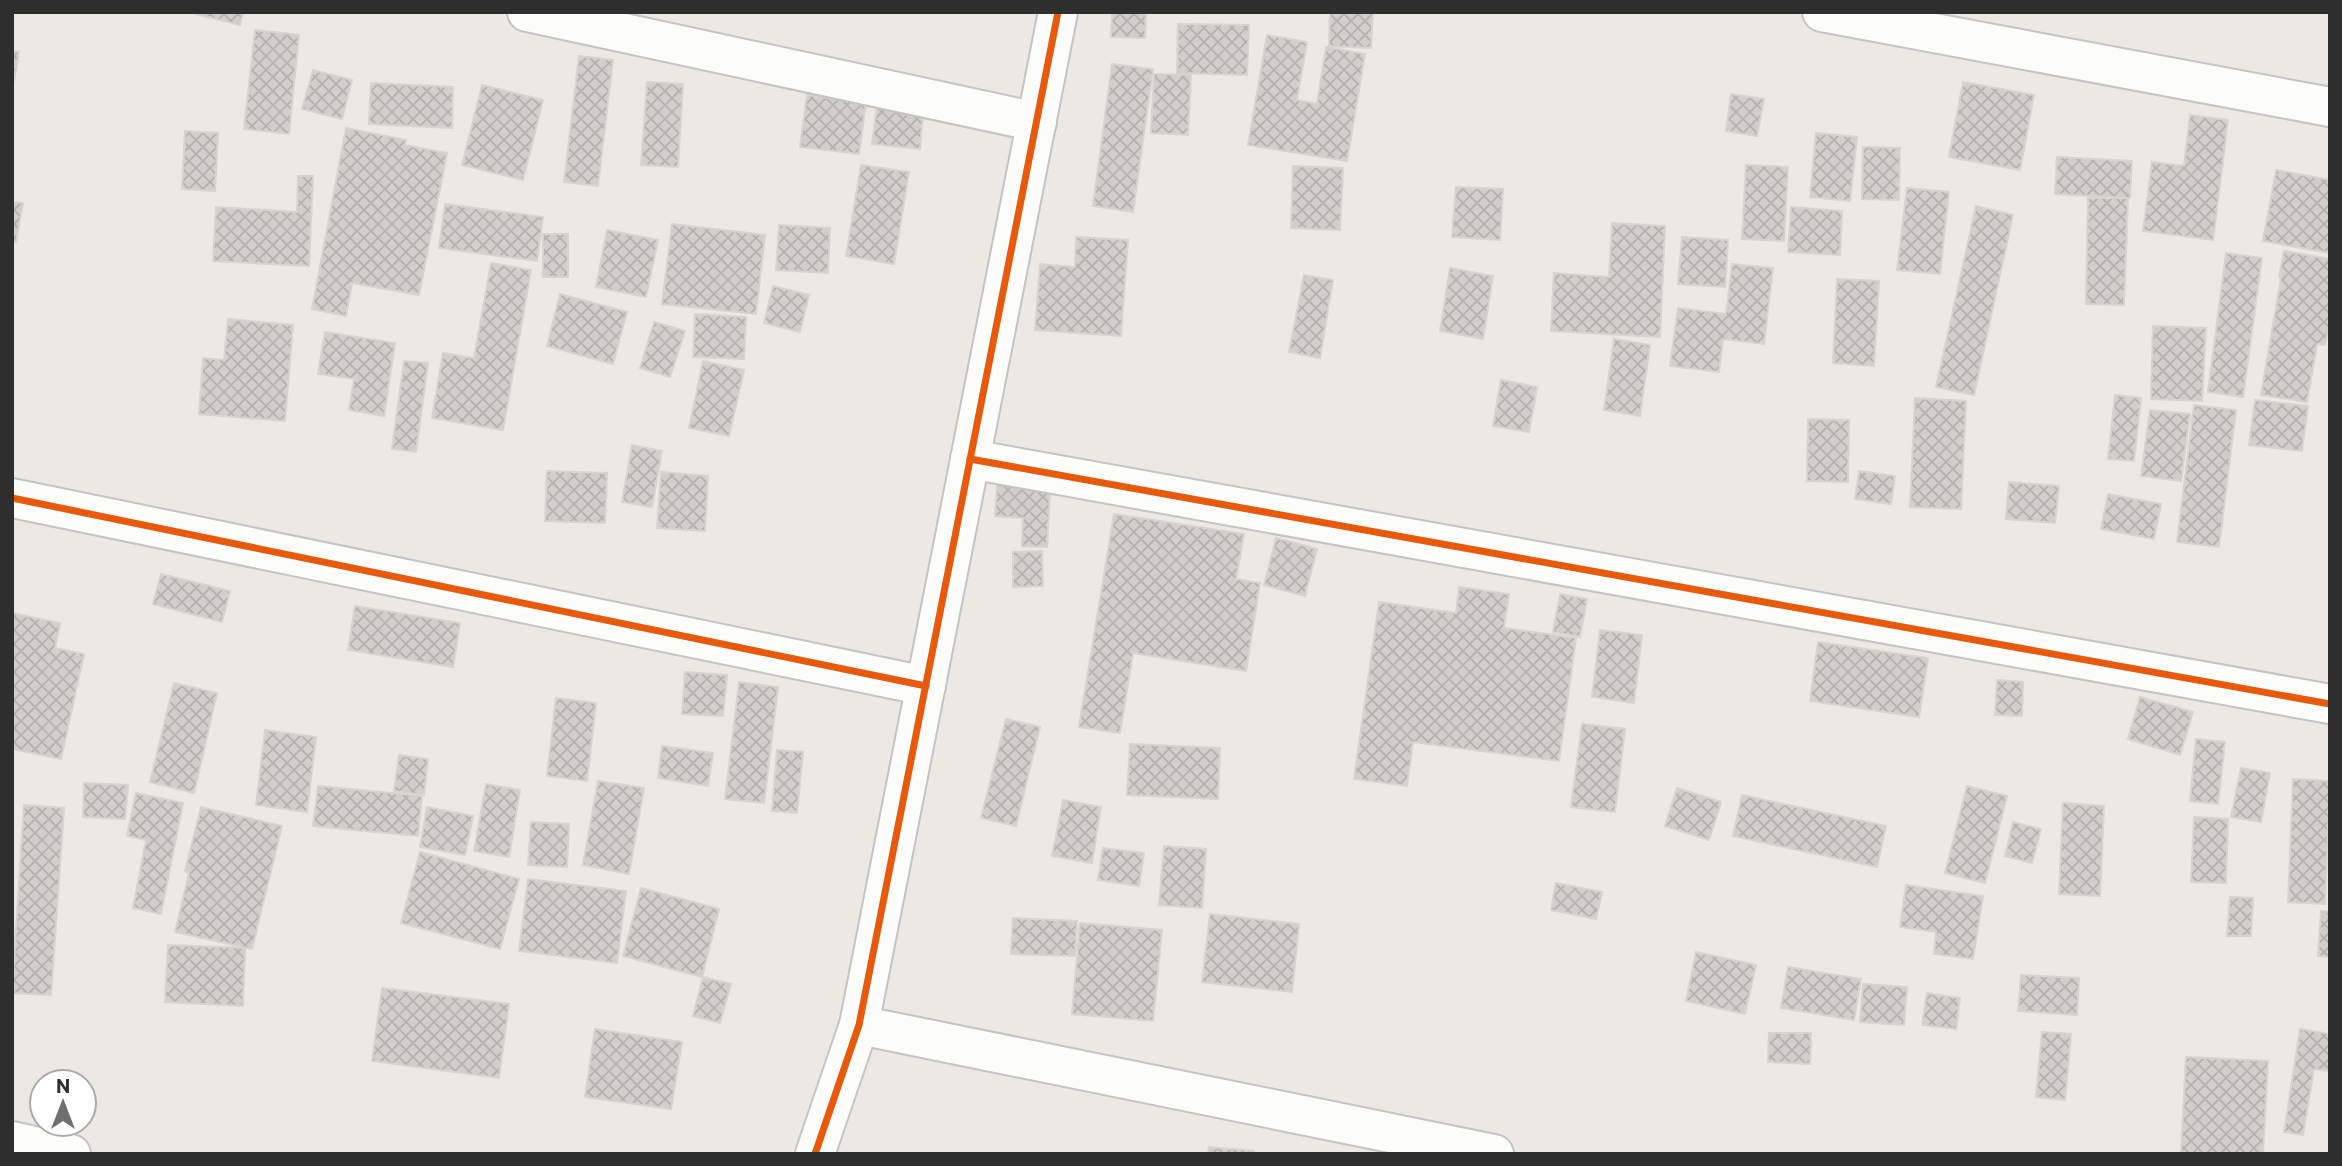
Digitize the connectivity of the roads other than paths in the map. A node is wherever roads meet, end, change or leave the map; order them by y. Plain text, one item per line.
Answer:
1 (527, 12) edge
2 (1058, 12) edge
3 (1822, 12) edge
4 (2330, 107) edge
5 (1037, 122) junction
6 (970, 459) junction
7 (12, 498) edge
8 (926, 686) junction
9 (2330, 704) edge
10 (859, 1025) junction
11 (12, 1140) edge
12 (71, 1154) edge
13 (815, 1154) edge
14 (1494, 1154) edge

1 - 5 street
2 - 5 street
3 - 4 street
5 - 6 street
6 - 8 street
6 - 9 street
7 - 8 street
8 - 10 street
10 - 13 street
10 - 14 street
11 - 12 street

